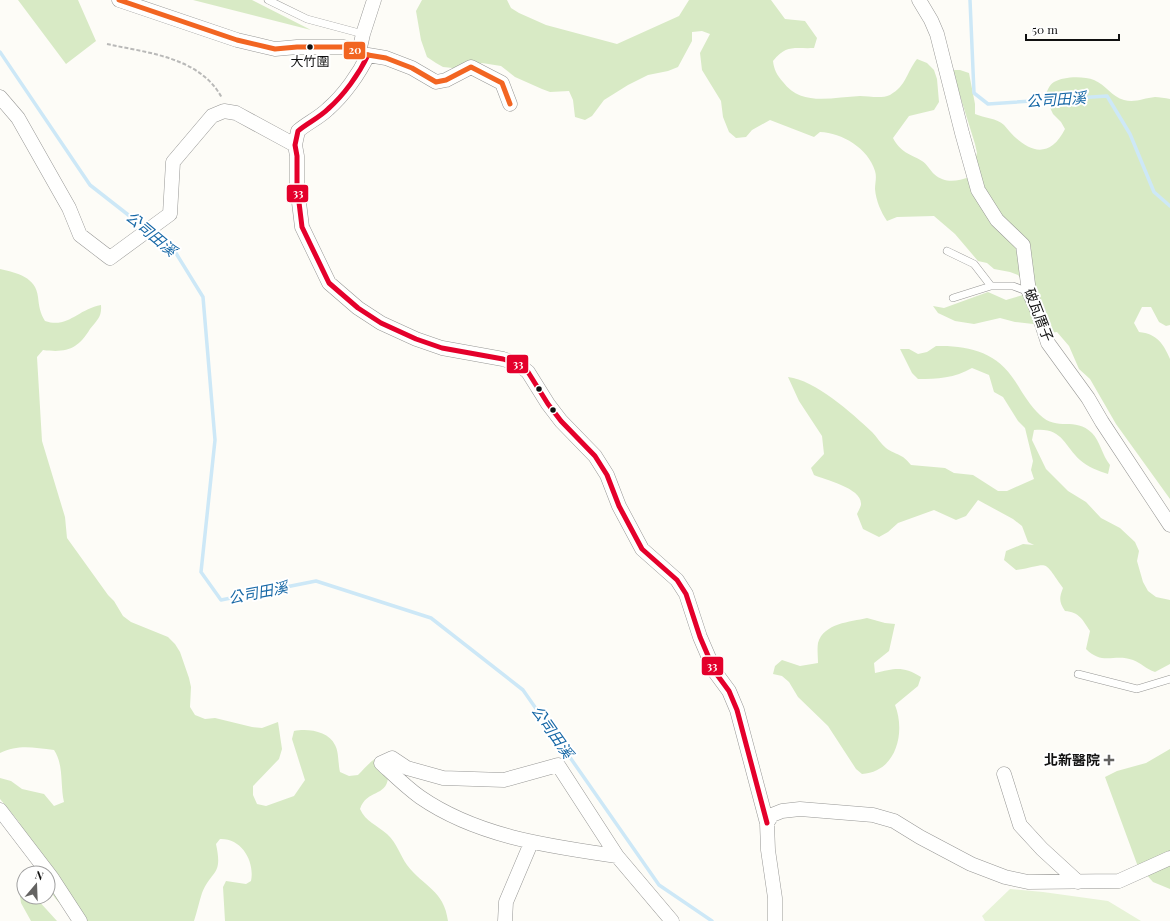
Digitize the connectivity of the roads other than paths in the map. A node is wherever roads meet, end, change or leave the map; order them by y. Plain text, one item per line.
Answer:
1 (119, 0) edge
2 (268, 0) edge
3 (374, 0) edge
4 (919, 0) edge
5 (363, 34) junction
6 (363, 54) junction
7 (0, 97) edge
8 (510, 104) dead end
9 (295, 145) junction
10 (947, 251) dead end
11 (991, 286) junction
12 (1029, 292) junction
13 (953, 298) dead end
14 (1170, 524) edge
15 (1078, 674) dead end
16 (1170, 679) edge
17 (1004, 774) dead end
18 (0, 810) edge
19 (766, 823) junction
20 (532, 843) junction
21 (617, 856) junction
22 (1170, 858) edge
23 (1078, 882) junction
24 (80, 921) edge
25 (505, 921) edge
26 (672, 921) edge
27 (775, 921) edge

1 - 6 street
2 - 5 lane
3 - 5 street
4 - 12 street, 破瓦厝子
5 - 6 street
6 - 8 street
6 - 9 street
7 - 9 street
9 - 19 street
10 - 11 lane
11 - 12 lane
11 - 13 lane
12 - 14 street, 破瓦厝子
15 - 16 lane
17 - 23 street
18 - 24 street
19 - 23 street
19 - 27 street
20 - 21 street
20 - 21 street
20 - 25 street
21 - 26 street
22 - 23 street

